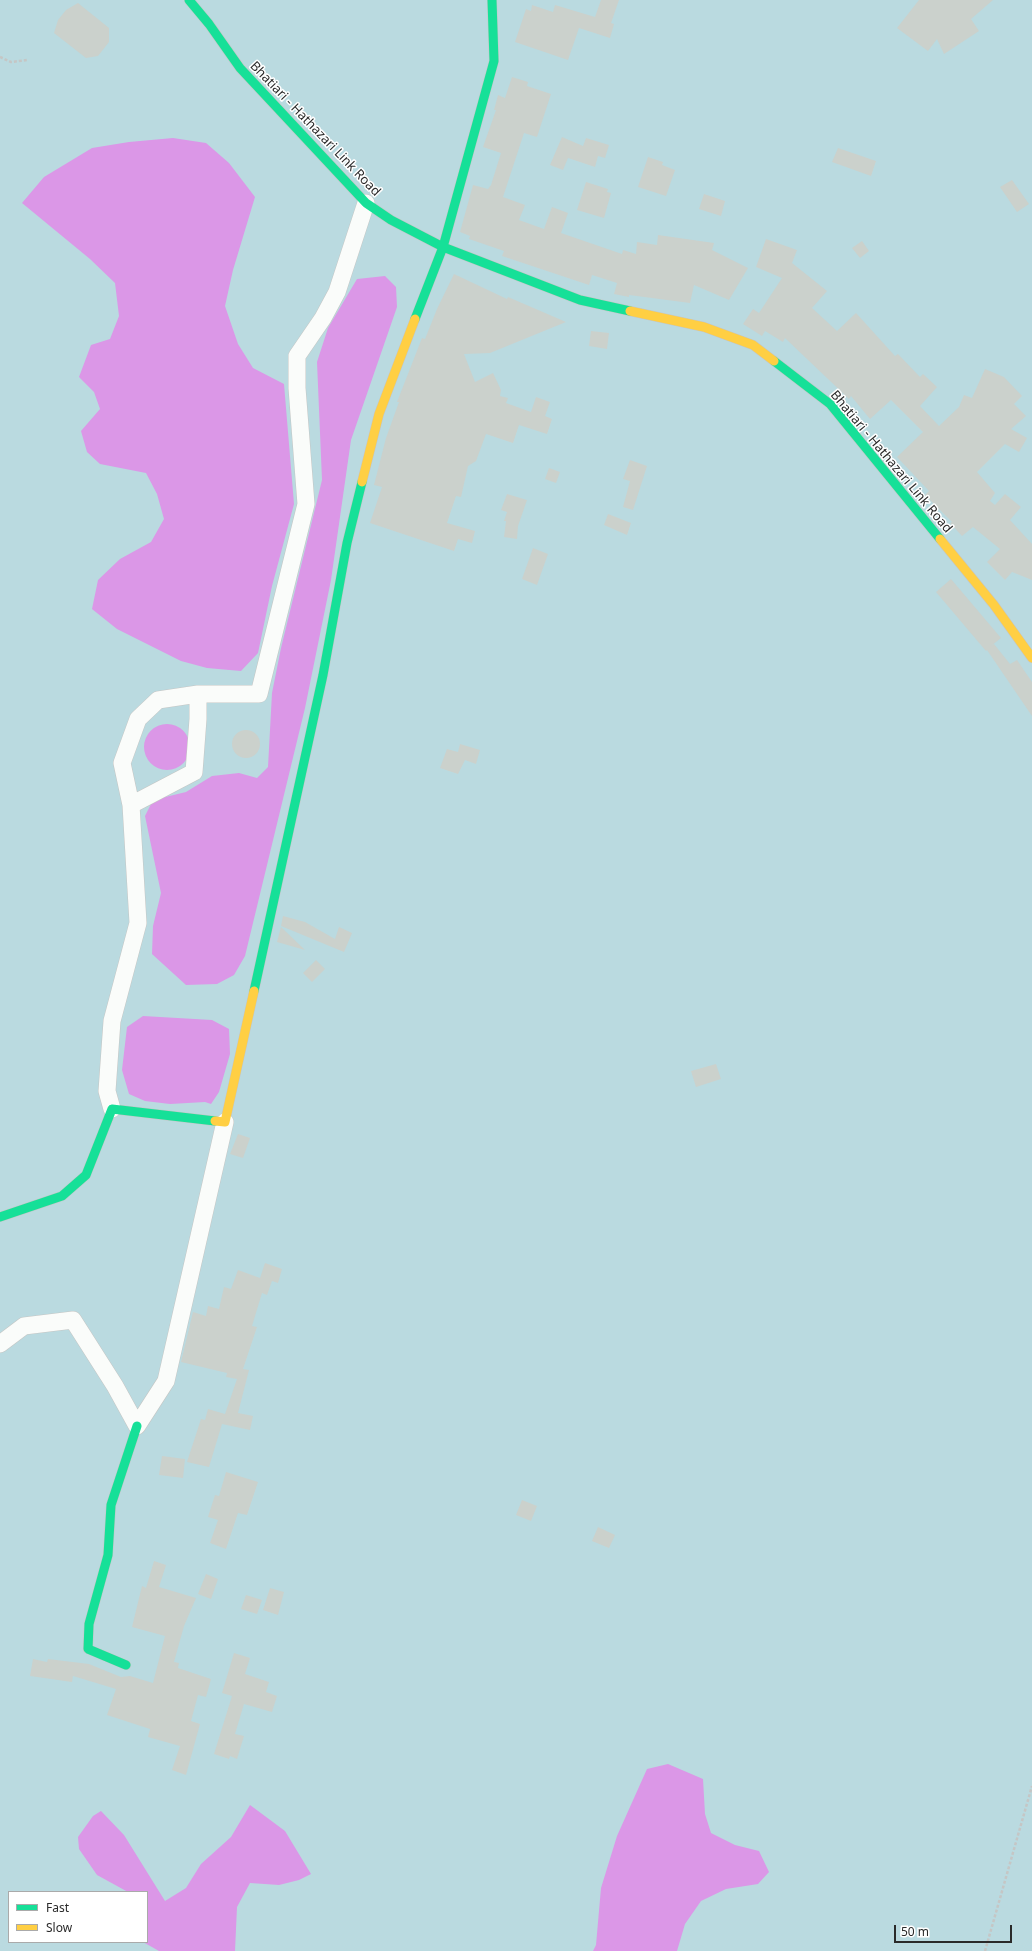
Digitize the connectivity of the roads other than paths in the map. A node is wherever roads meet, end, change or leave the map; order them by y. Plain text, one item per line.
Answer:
1 (189, 0) edge
2 (492, 0) edge
3 (366, 203) junction
4 (443, 247) junction
5 (1032, 658) edge
6 (198, 694) junction
7 (131, 805) junction
8 (112, 1109) junction
9 (224, 1122) junction
10 (0, 1217) edge
11 (0, 1344) edge
12 (137, 1426) junction
13 (126, 1665) dead end

1 - 3 street, Bhatiari - Hathazari Link Road
2 - 4 street
3 - 4 street, Bhatiari - Hathazari Link Road
3 - 6 street
4 - 5 street, Bhatiari - Hathazari Link Road
4 - 9 street
6 - 7 street
6 - 7 street
7 - 8 street
8 - 9 street
8 - 10 street
9 - 12 street
11 - 12 street
12 - 13 street

